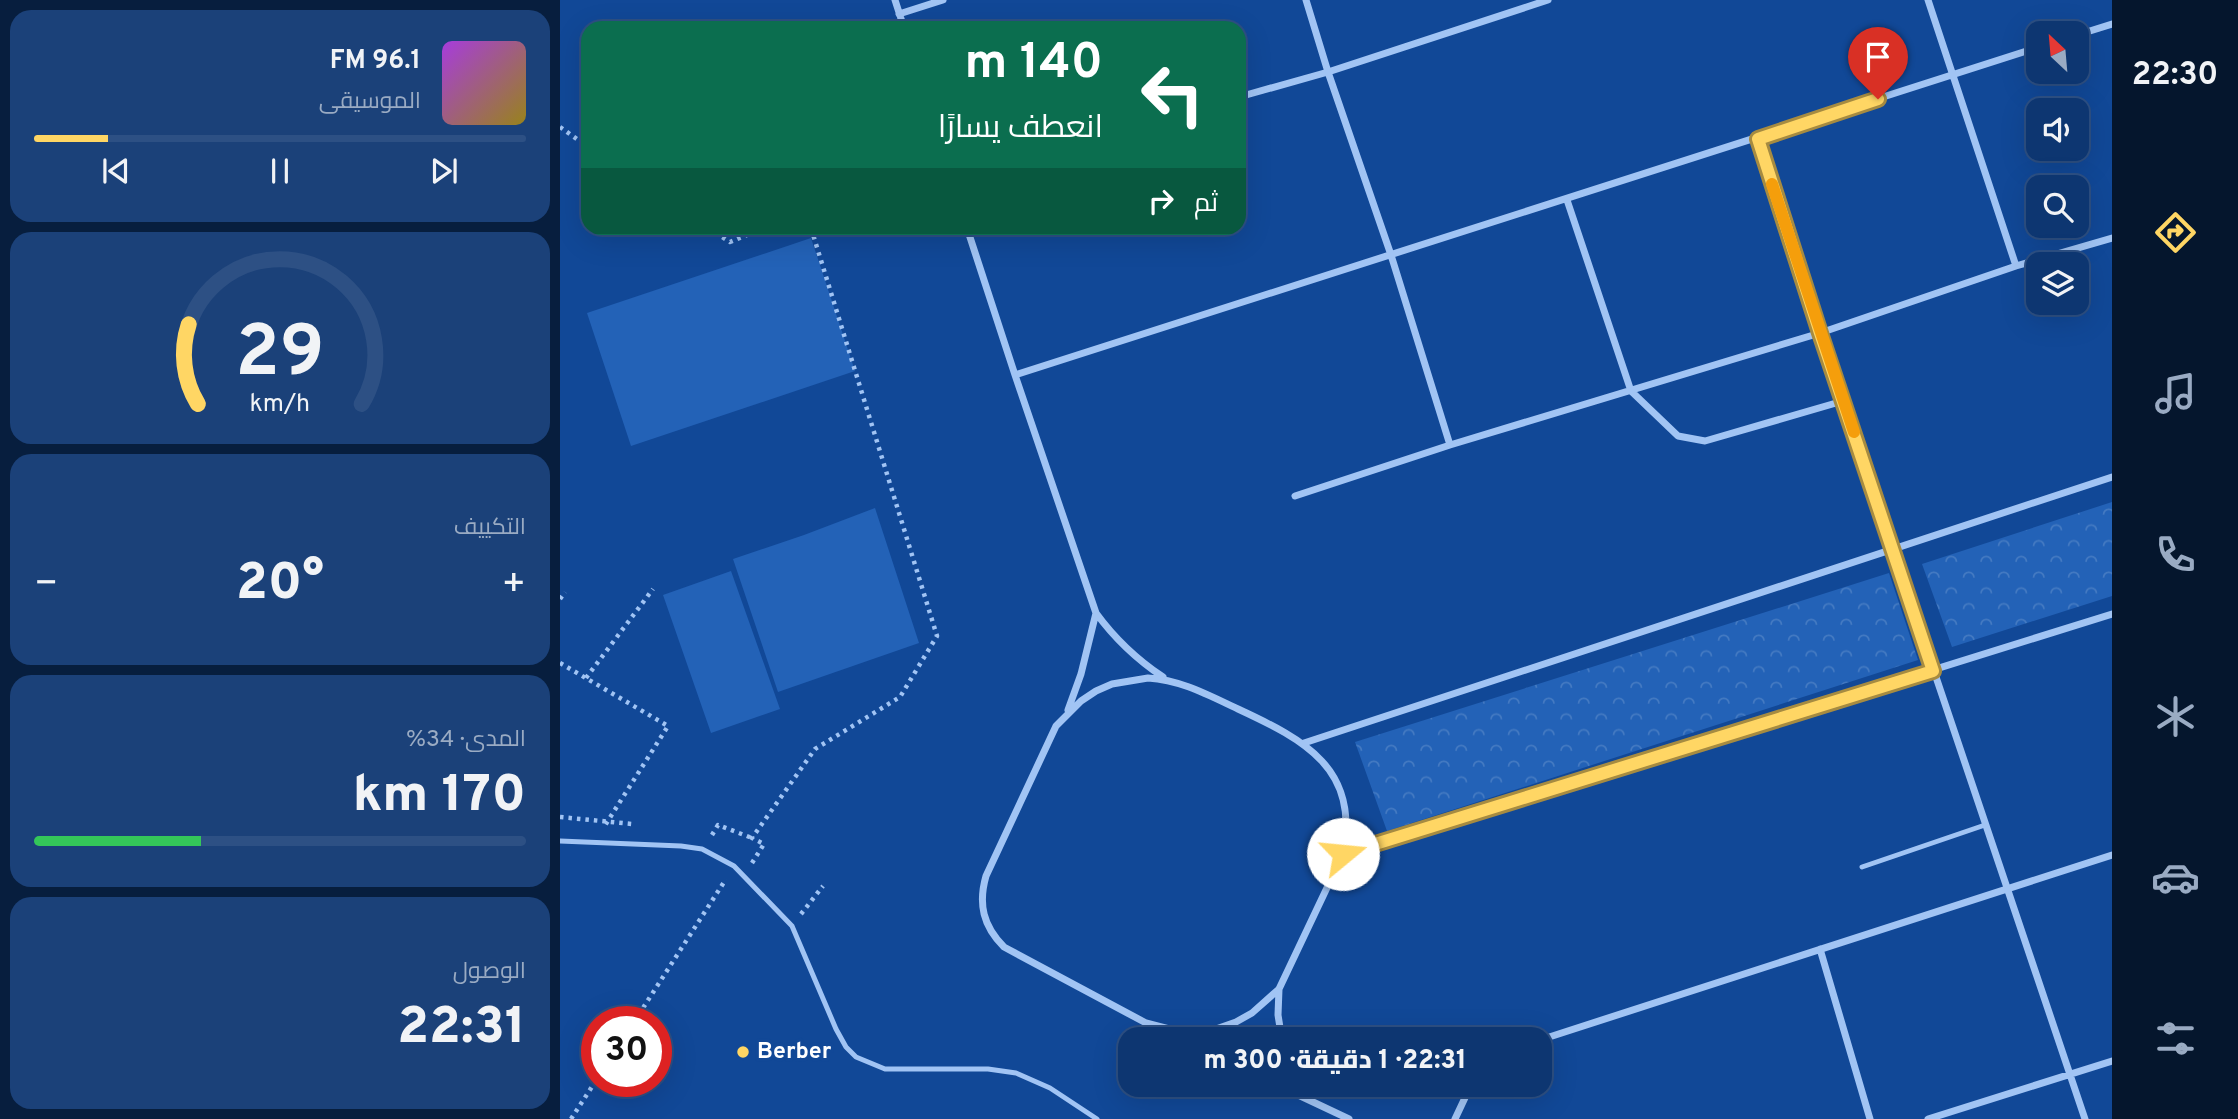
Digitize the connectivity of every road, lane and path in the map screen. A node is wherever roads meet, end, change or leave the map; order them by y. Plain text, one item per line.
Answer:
1 (895, 0) edge
2 (943, 0) edge
3 (1307, 0) edge
4 (1548, 0) edge
5 (1928, 0) edge
6 (899, 14) junction
7 (902, 21) edge
8 (2112, 24) edge
9 (2090, 31) edge
10 (2026, 51) edge
11 (1328, 72) junction
12 (1951, 75) junction
13 (1246, 95) edge
14 (560, 127) edge
15 (1758, 139) junction
16 (581, 140) edge
17 (1567, 200) junction
18 (719, 235) edge
19 (748, 235) edge
20 (813, 235) edge
21 (969, 235) edge
22 (2112, 238) edge
23 (1391, 256) junction
24 (2016, 266) junction
25 (1820, 333) junction
26 (1014, 375) junction
27 (1631, 391) junction
28 (1843, 401) junction
29 (1450, 446) junction
30 (2112, 478) edge
31 (1295, 496) dead end
32 (1894, 550) junction
33 (653, 589) dead end
34 (565, 592) dead end
35 (560, 600) edge
36 (1096, 613) junction
37 (2112, 614) edge
38 (560, 663) edge
39 (1933, 671) junction
40 (586, 678) junction
41 (1166, 679) junction
42 (1067, 713) junction
43 (1304, 743) junction
44 (1985, 825) junction
45 (560, 835) edge
46 (560, 841) edge
47 (571, 841) junction
48 (594, 842) junction
49 (1343, 854) junction
50 (2112, 855) edge
51 (734, 866) junction
52 (1862, 867) dead end
53 (823, 886) dead end
54 (2006, 889) junction
55 (792, 926) junction
56 (1820, 949) junction
57 (1279, 989) junction
58 (644, 1006) edge
59 (1146, 1023) junction
60 (1153, 1027) edge
61 (1280, 1027) edge
62 (1552, 1036) edge
63 (2112, 1061) edge
64 (2070, 1075) junction
65 (585, 1097) edge
66 (1305, 1097) edge
67 (1465, 1097) edge
68 (571, 1119) edge
69 (1097, 1119) edge
70 (1349, 1119) edge
71 (1455, 1119) edge
72 (1870, 1119) edge
73 (1928, 1119) edge
74 (2085, 1119) edge

1 - 6 street
2 - 6 street
3 - 11 street
4 - 11 street
5 - 12 street
6 - 7 street
8 - 9 street
10 - 12 street
11 - 13 street
11 - 23 street
12 - 15 street
12 - 24 street
14 - 16 path
15 - 17 street
15 - 25 street
17 - 23 street
17 - 27 street
18 - 19 path
20 - 51 path
21 - 26 street
22 - 24 street
23 - 26 street
23 - 29 street
24 - 25 street
25 - 27 street
25 - 28 street
26 - 36 street
27 - 28 street
27 - 29 street
28 - 32 street
29 - 31 street
30 - 32 street
32 - 39 street
32 - 43 street
33 - 40 path
34 - 35 path
36 - 41 street
36 - 42 street
37 - 39 street
38 - 40 path
39 - 44 street
39 - 49 street
40 - 48 path
41 - 42 street
41 - 43 street
42 - 59 street
43 - 49 street
44 - 52 lane
44 - 54 street
45 - 47 lane
46 - 47 lane
47 - 48 lane
48 - 51 lane
49 - 57 street
50 - 54 street
51 - 55 lane
51 - 58 path
53 - 55 path
54 - 56 street
54 - 64 street
55 - 69 lane
56 - 62 street
56 - 72 street
57 - 59 street
57 - 61 street
59 - 60 street
63 - 64 street
64 - 73 street
64 - 74 street
65 - 68 path
66 - 70 street
67 - 71 street

